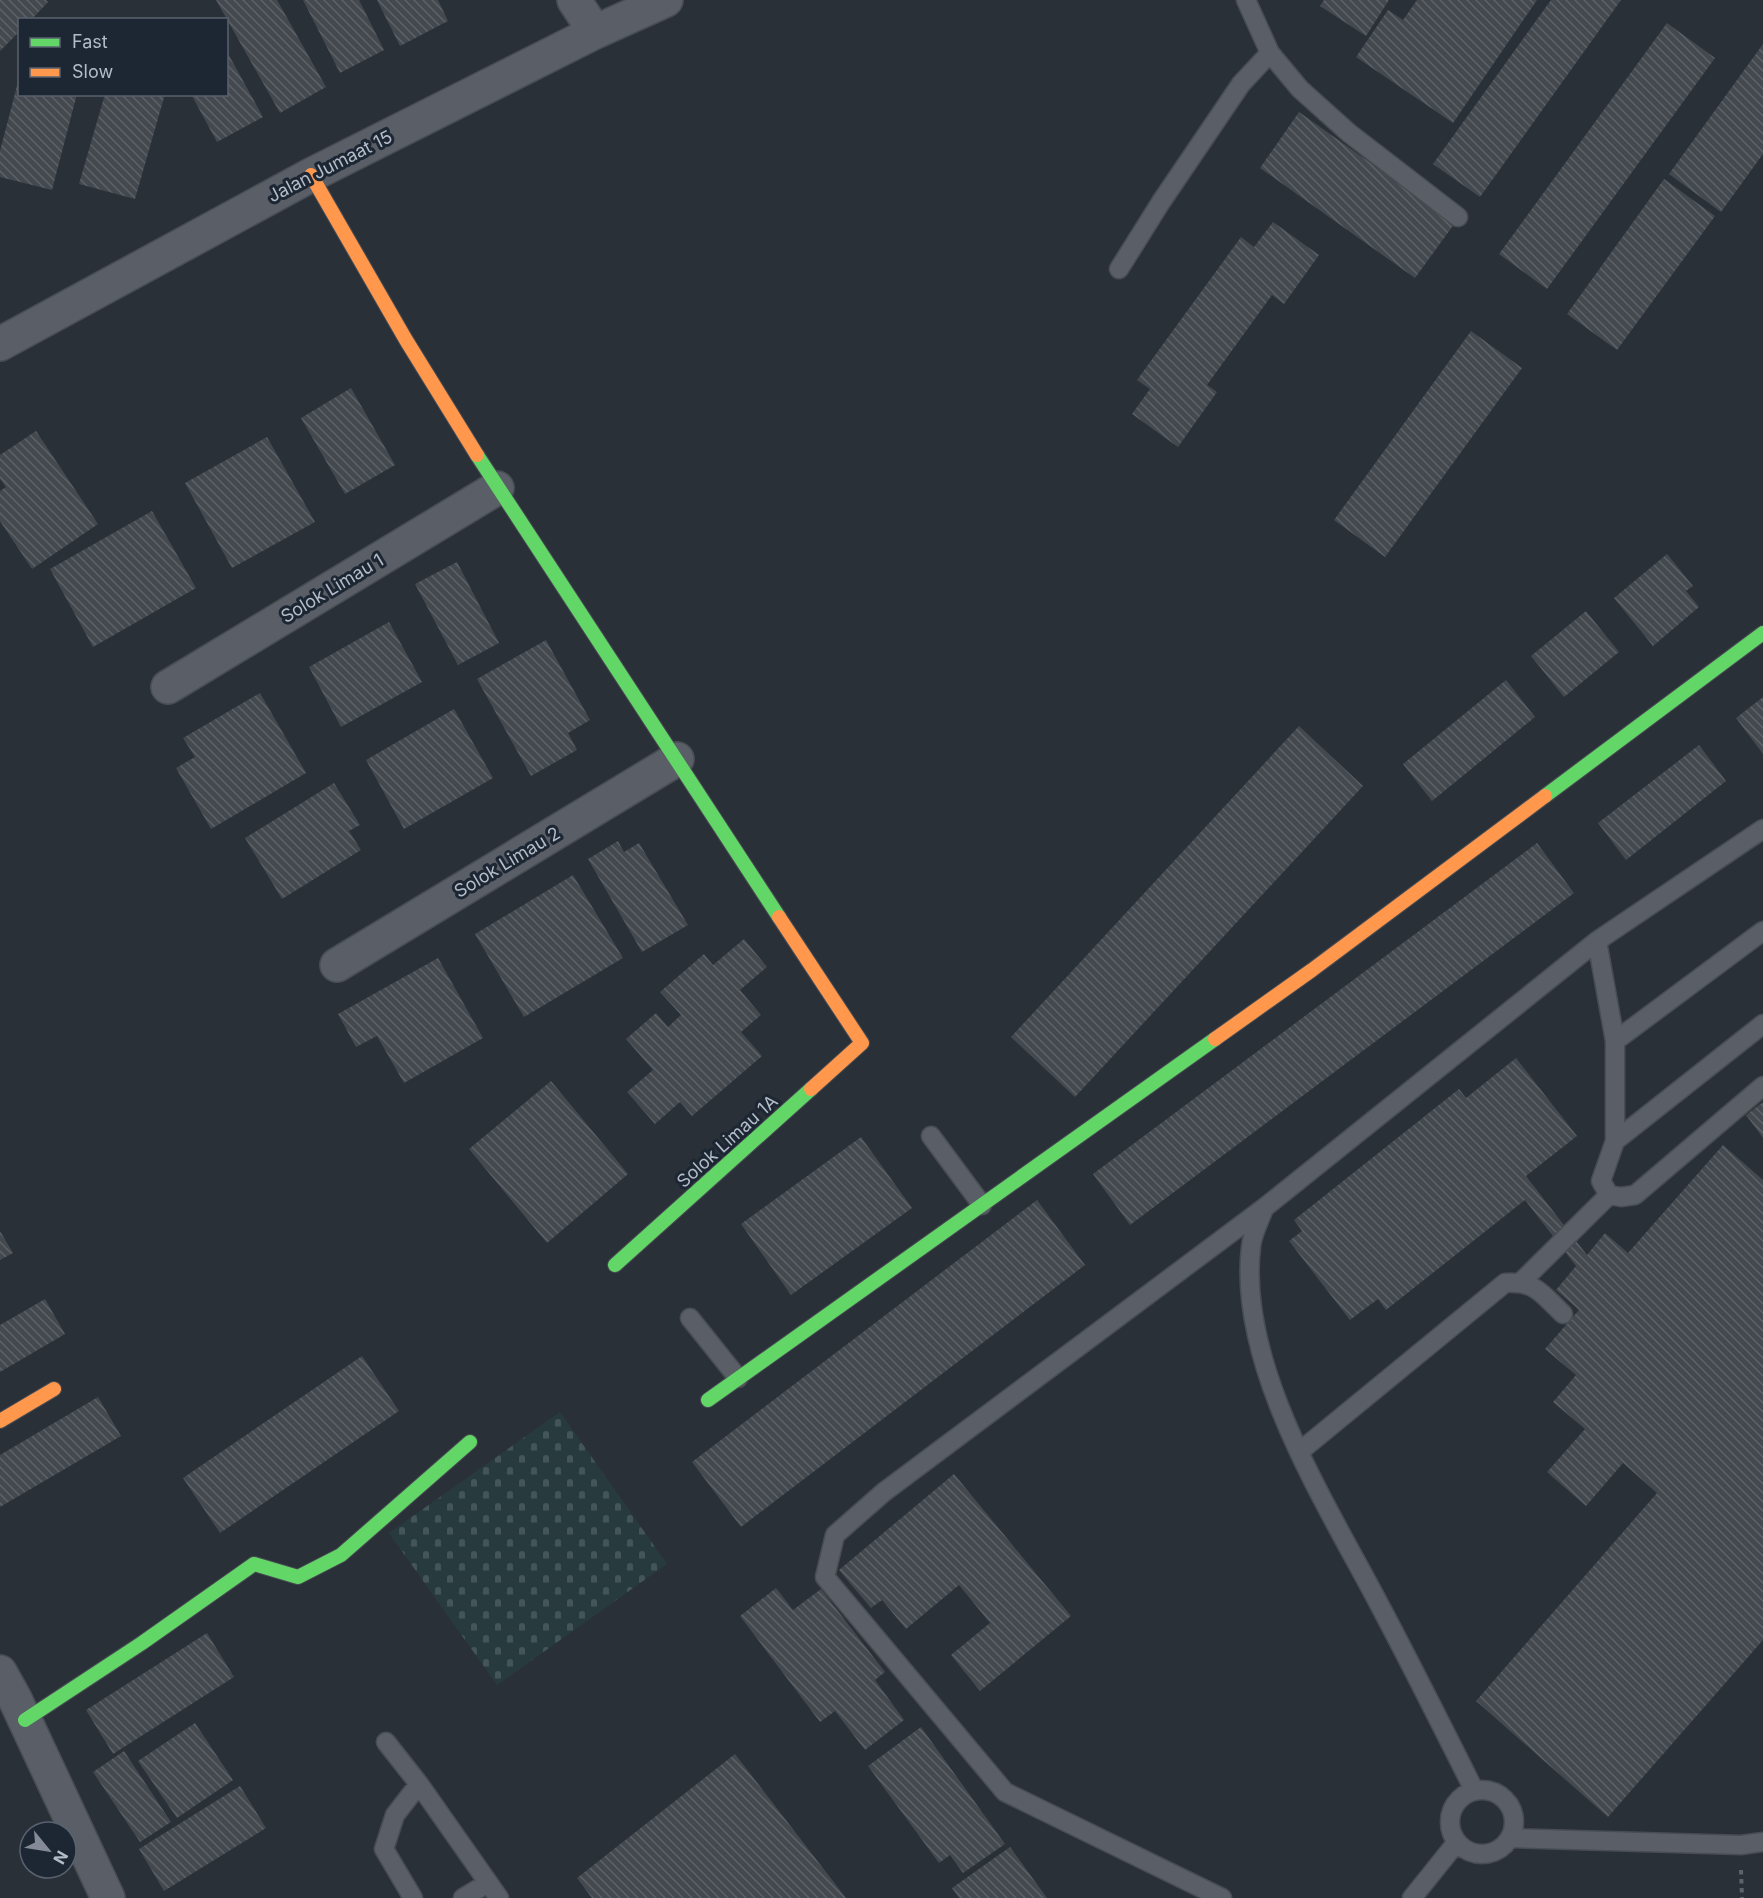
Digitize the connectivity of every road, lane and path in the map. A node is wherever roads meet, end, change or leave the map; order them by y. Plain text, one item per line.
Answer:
1 (574, 0) edge
2 (666, 0) edge
3 (1246, 0) edge
4 (595, 32) junction
5 (1270, 53) junction
6 (311, 175) junction
7 (1458, 217) dead end
8 (1119, 269) dead end
9 (0, 345) edge
10 (497, 488) junction
11 (1763, 633) edge
12 (168, 687) dead end
13 (677, 759) junction
14 (1763, 830) edge
15 (1763, 931) edge
16 (1597, 941) junction
17 (337, 964) dead end
18 (1763, 1024) edge
19 (1615, 1041) junction
20 (1763, 1086) edge
21 (931, 1136) dead end
22 (1615, 1141) junction
23 (1610, 1195) junction
24 (982, 1205) junction
25 (1264, 1208) junction
26 (615, 1265) dead end
27 (1521, 1282) junction
28 (1563, 1314) dead end
29 (690, 1318) dead end
30 (738, 1378) junction
31 (54, 1389) dead end
32 (708, 1400) dead end
33 (0, 1421) edge
34 (470, 1442) dead end
35 (1299, 1452) junction
36 (0, 1672) edge
37 (25, 1720) junction
38 (386, 1742) dead end
39 (419, 1784) junction
40 (1474, 1790) junction
41 (1510, 1838) junction
42 (1457, 1842) junction
43 (1763, 1842) edge
44 (494, 1891) edge
45 (108, 1898) edge
46 (413, 1898) edge
47 (463, 1898) edge
48 (1222, 1898) edge
49 (1412, 1898) edge

1 - 4 street
2 - 4 street, Jalan Jumaat 15
3 - 5 lane
4 - 6 street, Jalan Jumaat 15
5 - 7 lane
5 - 8 lane
6 - 9 street, Jalan Jumaat 15
6 - 10 street
10 - 12 street, Solok Limau 1
10 - 13 street
11 - 24 street
13 - 17 street, Solok Limau 2
13 - 26 street, Solok Limau 1A
14 - 16 lane
15 - 19 lane
16 - 19 lane
16 - 25 lane
18 - 22 lane
19 - 22 lane
20 - 23 lane
21 - 24 lane
22 - 23 lane
23 - 27 lane
24 - 30 street
25 - 35 lane
25 - 48 lane
27 - 28 lane
27 - 35 lane
29 - 30 lane
30 - 32 street
31 - 33 street
34 - 37 street
35 - 40 lane
36 - 37 street
37 - 45 street
38 - 39 lane
39 - 44 lane
39 - 46 lane
40 - 41 lane
40 - 42 lane
41 - 42 lane
41 - 43 lane
42 - 49 lane
44 - 47 lane

